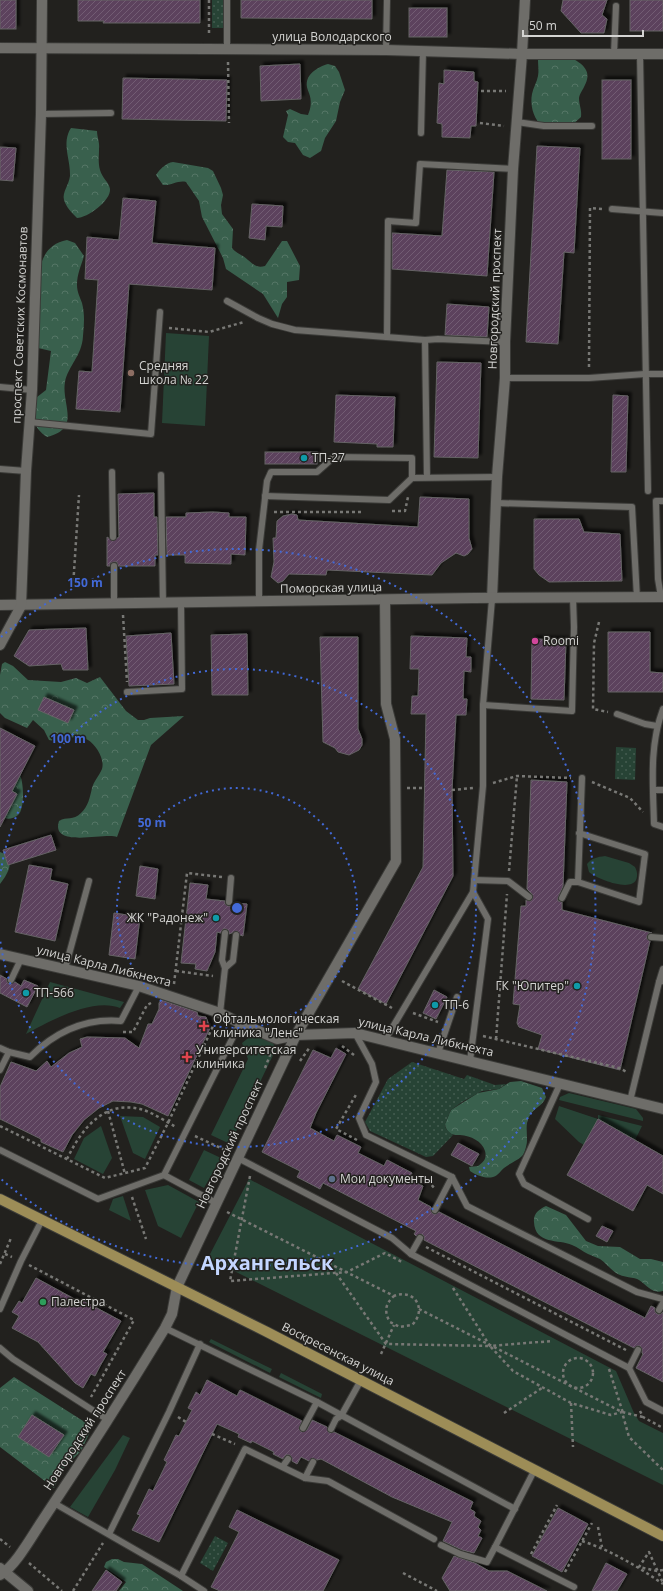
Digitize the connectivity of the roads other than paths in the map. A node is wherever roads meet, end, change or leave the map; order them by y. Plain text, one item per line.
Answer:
1 (42, 0) edge
2 (227, 0) edge
3 (387, 0) edge
4 (525, 0) edge
5 (616, 6) dead end
6 (0, 48) edge
7 (42, 49) junction
8 (227, 50) junction
9 (386, 50) junction
10 (423, 51) junction
11 (522, 54) junction
12 (614, 54) junction
13 (663, 54) edge
14 (640, 55) junction
15 (110, 113) dead end
16 (41, 114) junction
17 (517, 125) junction
18 (592, 126) dead end
19 (421, 133) dead end
20 (513, 169) junction
21 (612, 209) road end
22 (642, 211) junction
23 (663, 213) edge
24 (227, 301) dead end
25 (160, 312) dead end
26 (388, 337) junction
27 (424, 340) junction
28 (505, 342) junction
29 (645, 374) junction
30 (663, 374) edge
31 (505, 378) junction
32 (0, 387) edge
33 (32, 390) junction
34 (29, 422) junction
35 (0, 469) edge
36 (26, 471) junction
37 (112, 472) dead end
38 (161, 475) dead end
39 (427, 477) junction
40 (497, 477) junction
41 (412, 478) junction
42 (648, 491) dead end
43 (265, 496) junction
44 (663, 501) edge
45 (496, 503) junction
46 (113, 537) dead end
47 (114, 566) dead end
48 (662, 597) edge
49 (573, 598) junction
50 (637, 598) junction
51 (492, 599) junction
52 (384, 600) junction
53 (259, 602) junction
54 (114, 604) junction
55 (163, 604) junction
56 (181, 604) junction
57 (0, 605) edge
58 (21, 606) junction
59 (0, 645) edge
60 (128, 692) road end
61 (483, 705) junction
62 (663, 709) edge
63 (616, 714) road end
64 (657, 726) junction
65 (582, 778) road end
66 (653, 790) junction
67 (663, 790) edge
68 (663, 827) edge
69 (579, 833) junction
70 (231, 878) road end
71 (474, 880) junction
72 (89, 881) dead end
73 (578, 882) junction
74 (473, 892) junction
75 (529, 897) dead end
76 (562, 898) dead end
77 (229, 902) dead end
78 (225, 933) dead end
79 (236, 935) dead end
80 (651, 937) dead end
81 (663, 938) edge
82 (0, 954) edge
83 (21, 959) junction
84 (225, 968) junction
85 (65, 969) junction
86 (663, 969) edge
87 (11, 980) dead end
88 (661, 982) edge
89 (139, 986) junction
90 (457, 996) dead end
91 (220, 1012) junction
92 (240, 1023) junction
93 (355, 1033) junction
94 (296, 1034) junction
95 (384, 1040) junction
96 (0, 1048) edge
97 (9, 1052) junction
98 (438, 1053) junction
99 (470, 1060) junction
100 (0, 1070) edge
101 (560, 1084) junction
102 (630, 1101) junction
103 (663, 1109) edge
104 (0, 1150) edge
105 (238, 1158) junction
106 (164, 1176) junction
107 (452, 1177) junction
108 (0, 1199) edge
109 (219, 1206) junction
110 (435, 1210) dead end
111 (588, 1219) dead end
112 (42, 1220) junction
113 (419, 1240) road end
114 (411, 1254) junction
115 (177, 1287) junction
116 (663, 1299) edge
117 (663, 1303) edge
118 (0, 1309) edge
119 (659, 1310) dead end
120 (165, 1328) junction
121 (200, 1344) junction
122 (0, 1348) edge
123 (638, 1350) dead end
124 (629, 1368) junction
125 (361, 1380) junction
126 (317, 1402) junction
127 (663, 1412) edge
128 (341, 1416) junction
129 (108, 1420) junction
130 (303, 1428) dead end
131 (331, 1429) dead end
132 (288, 1459) dead end
133 (313, 1462) dead end
134 (284, 1466) junction
135 (535, 1469) junction
136 (305, 1478) junction
137 (54, 1503) junction
138 (515, 1509) junction
139 (109, 1534) junction
140 (663, 1536) edge
141 (434, 1539) dead end
142 (441, 1545) dead end
143 (495, 1547) junction
144 (2, 1572) edge
145 (181, 1576) junction
146 (574, 1587) dead end
147 (28, 1591) edge
148 (204, 1591) edge

1 - 7 street, проспект Советских Космонавтов
2 - 8 lane
3 - 9 lane
4 - 11 street, Новгородский проспект
5 - 12 lane
6 - 7 street, улица Володарского
7 - 8 street, улица Володарского
7 - 16 street, проспект Советских Космонавтов
8 - 9 street, улица Володарского
9 - 10 street, улица Володарского
10 - 11 street, улица Володарского
10 - 19 lane
11 - 12 street, улица Володарского
11 - 17 street, Новгородский проспект
12 - 14 street, улица Володарского
13 - 14 street, улица Володарского
14 - 22 lane
15 - 16 lane
16 - 33 street, проспект Советских Космонавтов
17 - 18 lane
17 - 20 street, Новгородский проспект
20 - 26 lane
20 - 28 street, Новгородский проспект
21 - 22 lane
22 - 23 lane
22 - 29 lane
24 - 26 lane
25 - 34 lane
26 - 27 lane
27 - 28 lane
27 - 39 lane
28 - 31 street, Новгородский проспект
29 - 30 lane
29 - 31 lane
29 - 42 lane
31 - 40 street, Новгородский проспект
32 - 33 lane
33 - 34 street, проспект Советских Космонавтов
34 - 36 street, проспект Советских Космонавтов
35 - 36 lane
36 - 58 street, проспект Советских Космонавтов
37 - 46 lane
38 - 55 lane
39 - 40 lane
39 - 41 lane
40 - 45 street, Новгородский проспект
41 - 43 lane
41 - 43 lane
43 - 53 lane
44 - 48 lane
45 - 50 lane
45 - 51 street, Новгородский проспект
47 - 54 lane
48 - 50 street, Поморская улица
49 - 50 street, Поморская улица
49 - 51 street, Поморская улица
49 - 61 lane
51 - 52 street, Поморская улица
51 - 61 lane
52 - 53 street, Поморская улица
52 - 94 street, Новгородский проспект
53 - 56 street, Поморская улица
54 - 55 street, Поморская улица
54 - 58 street, Поморская улица
55 - 56 street, Поморская улица
56 - 60 lane
57 - 58 street, Поморская улица
58 - 59 street, проспект Советских Космонавтов
61 - 71 lane
62 - 64 lane
63 - 64 lane
64 - 66 lane
65 - 69 lane
66 - 67 lane
66 - 68 lane
69 - 73 lane
69 - 73 lane
70 - 77 lane
71 - 74 lane
71 - 75 lane
72 - 85 lane
73 - 76 lane
74 - 95 lane
74 - 99 lane
78 - 84 lane
79 - 84 lane
80 - 81 lane
82 - 83 street, улица Карла Либкнехта
83 - 85 street, улица Карла Либкнехта
83 - 87 lane
84 - 91 lane
85 - 89 street, улица Карла Либкнехта
86 - 88 lane
88 - 102 lane
89 - 91 street, улица Карла Либкнехта
89 - 97 lane
90 - 98 lane
91 - 92 street, улица Карла Либкнехта
92 - 94 street, улица Карла Либкнехта
92 - 106 lane
93 - 94 street, улица Карла Либкнехта
93 - 95 street, улица Карла Либкнехта
93 - 107 lane
94 - 105 street, Новгородский проспект
95 - 98 street, улица Карла Либкнехта
96 - 97 lane
97 - 100 lane
98 - 99 street, улица Карла Либкнехта
99 - 101 street, улица Карла Либкнехта
101 - 102 street, улица Карла Либкнехта
101 - 111 lane
102 - 103 street, улица Карла Либкнехта
104 - 106 lane
105 - 109 street, Новгородский проспект
105 - 114 lane
106 - 109 lane
107 - 110 lane
107 - 116 lane
108 - 112 main road, Воскресенская улица
109 - 115 street, Новгородский проспект
112 - 115 main road, Воскресенская улица
112 - 118 lane
113 - 114 lane
114 - 124 lane
115 - 120 street, Новгородский проспект
115 - 125 main road, Воскресенская улица
117 - 119 lane
120 - 121 lane
120 - 129 street, Новгородский проспект
121 - 126 lane
121 - 139 lane
122 - 129 lane
123 - 124 lane
124 - 127 lane
125 - 128 lane
125 - 135 main road, Воскресенская улица
126 - 128 lane
126 - 130 lane
128 - 131 lane
128 - 138 lane
129 - 137 street, Новгородский проспект
132 - 134 lane
133 - 136 lane
134 - 136 lane
134 - 145 lane
135 - 138 lane
135 - 140 main road, Воскресенская улица
136 - 141 lane
137 - 139 lane
137 - 144 street, Новгородский проспект
138 - 143 lane
139 - 145 lane
142 - 143 lane
143 - 146 lane
144 - 147 street
145 - 148 lane

